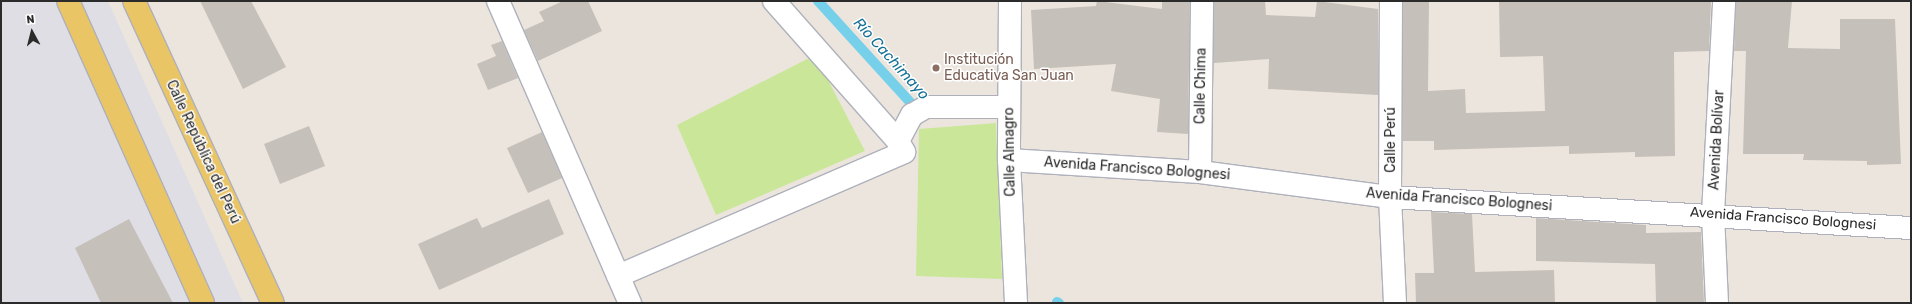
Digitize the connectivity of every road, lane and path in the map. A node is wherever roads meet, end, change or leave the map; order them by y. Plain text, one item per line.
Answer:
1 (68, 1) edge
2 (134, 1) edge
3 (498, 1) edge
4 (774, 1) edge
5 (1010, 1) edge
6 (1202, 1) edge
7 (1391, 1) edge
8 (1724, 1) edge
9 (1008, 107) junction
10 (898, 141) junction
11 (1009, 160) junction
12 (1200, 172) junction
13 (1390, 197) junction
14 (1713, 214) junction
15 (1911, 228) edge
16 (618, 276) junction
17 (203, 303) edge
18 (273, 303) edge
19 (630, 303) edge
20 (1016, 303) edge
21 (1396, 303) edge
22 (1716, 303) edge

1 - 17 main road
2 - 18 main road, Calle República del Perú
3 - 16 street
4 - 10 street
5 - 9 street, Calle Almagro
6 - 12 street, Calle Chima
7 - 13 street, Calle Perú
8 - 14 street, Avenida Bolívar
9 - 10 street
9 - 11 street, Calle Almagro
10 - 16 street
11 - 12 street, Avenida Francisco Bolognesi
11 - 20 street, Calle Almagro
12 - 13 street, Avenida Francisco Bolognesi
13 - 14 street, Avenida Francisco Bolognesi
13 - 21 street, Calle Perú
14 - 15 street, Avenida Francisco Bolognesi
14 - 22 street, Avenida Bolívar
16 - 19 street

